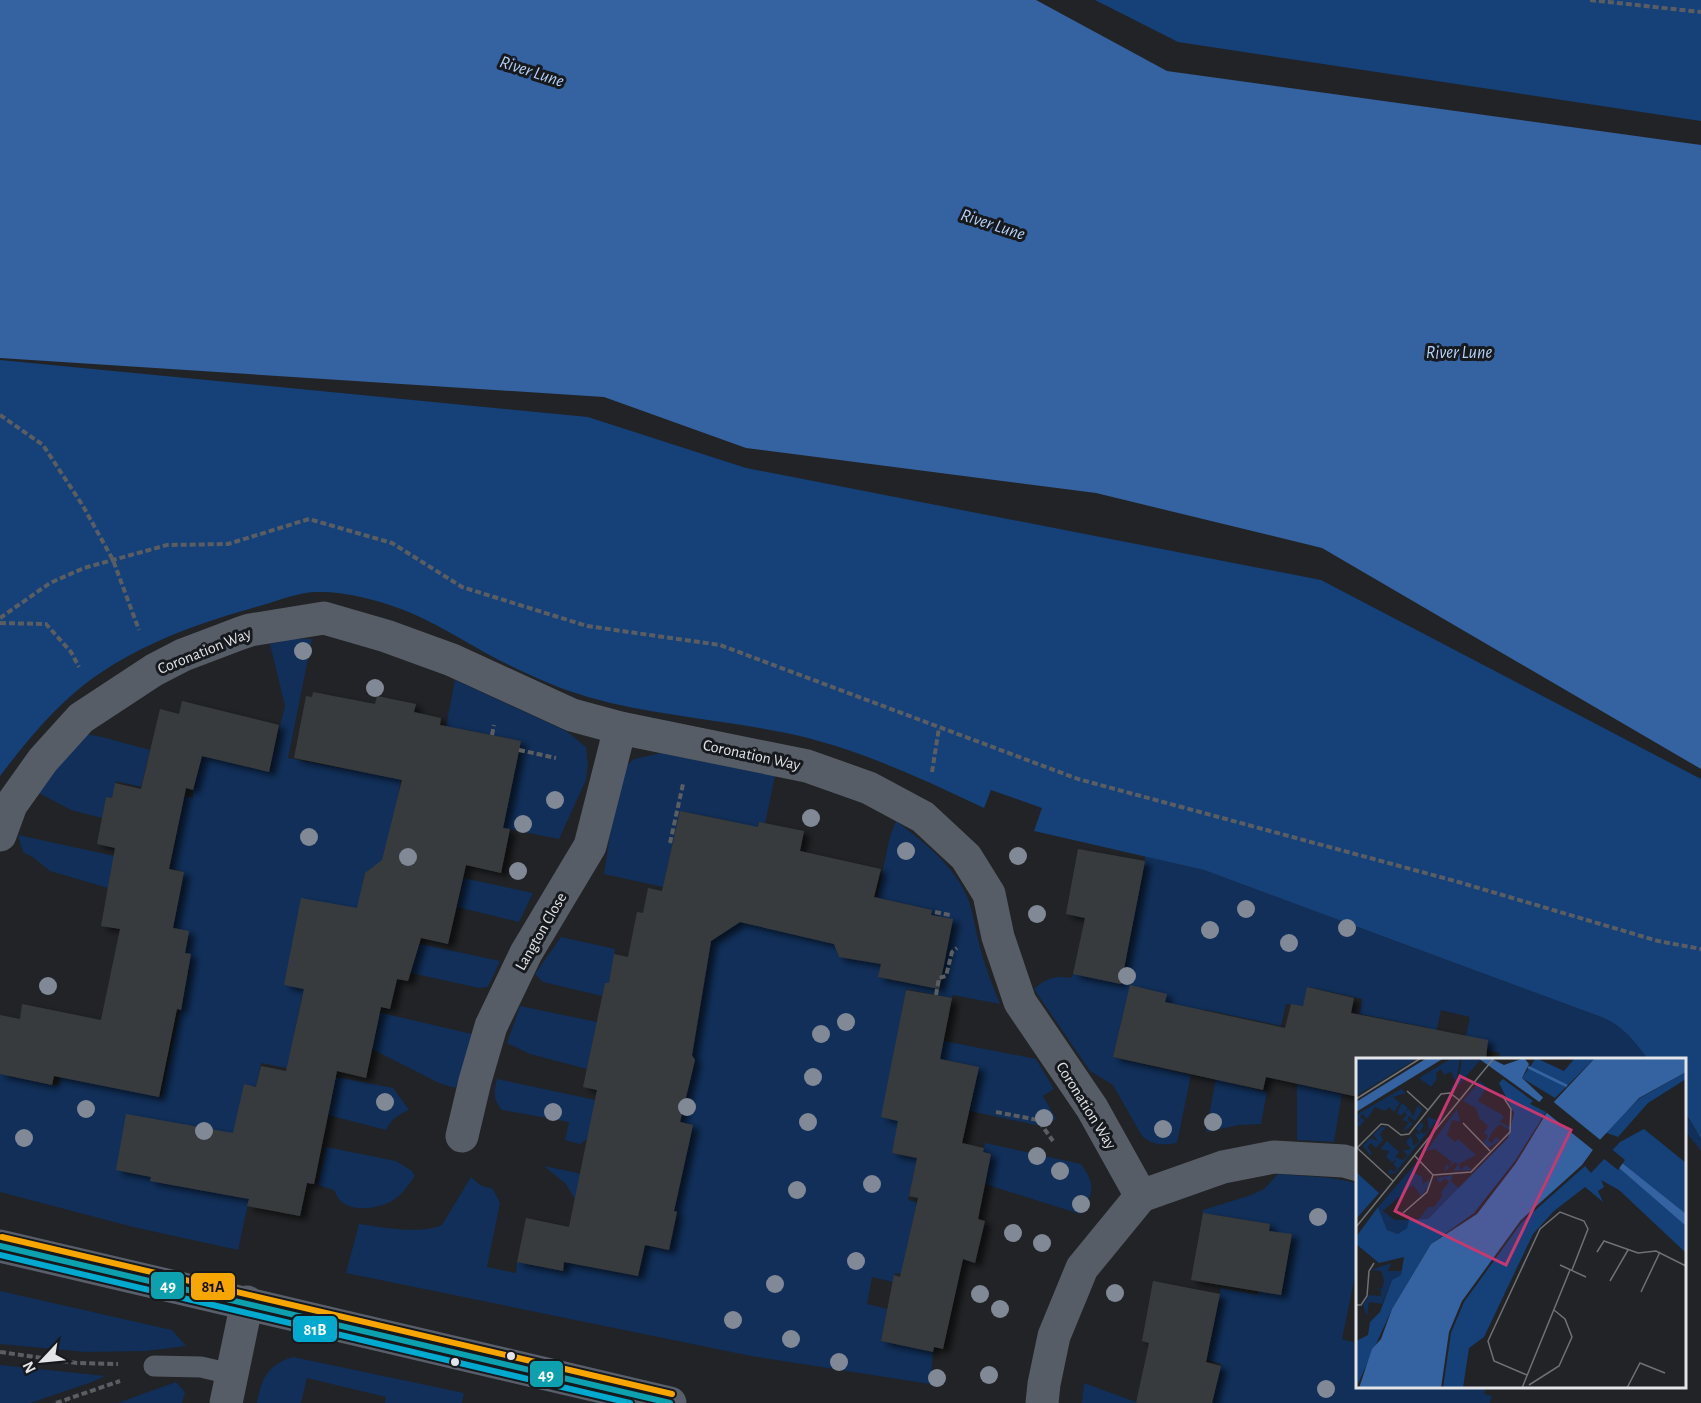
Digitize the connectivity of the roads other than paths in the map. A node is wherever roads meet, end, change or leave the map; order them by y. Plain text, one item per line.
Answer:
1 (620, 728) junction
2 (0, 835) edge
3 (462, 1136) dead end
4 (1356, 1164) edge
5 (1141, 1196) junction
6 (0, 1246) edge
7 (247, 1302) junction
8 (154, 1366) road end
9 (228, 1388) edge
10 (670, 1403) edge
11 (1042, 1403) edge

1 - 2 street, Coronation Way
1 - 3 street, Langton Close
1 - 5 street, Coronation Way
4 - 5 street
5 - 11 street
6 - 7 street
7 - 9 street
7 - 10 street
8 - 9 lane

